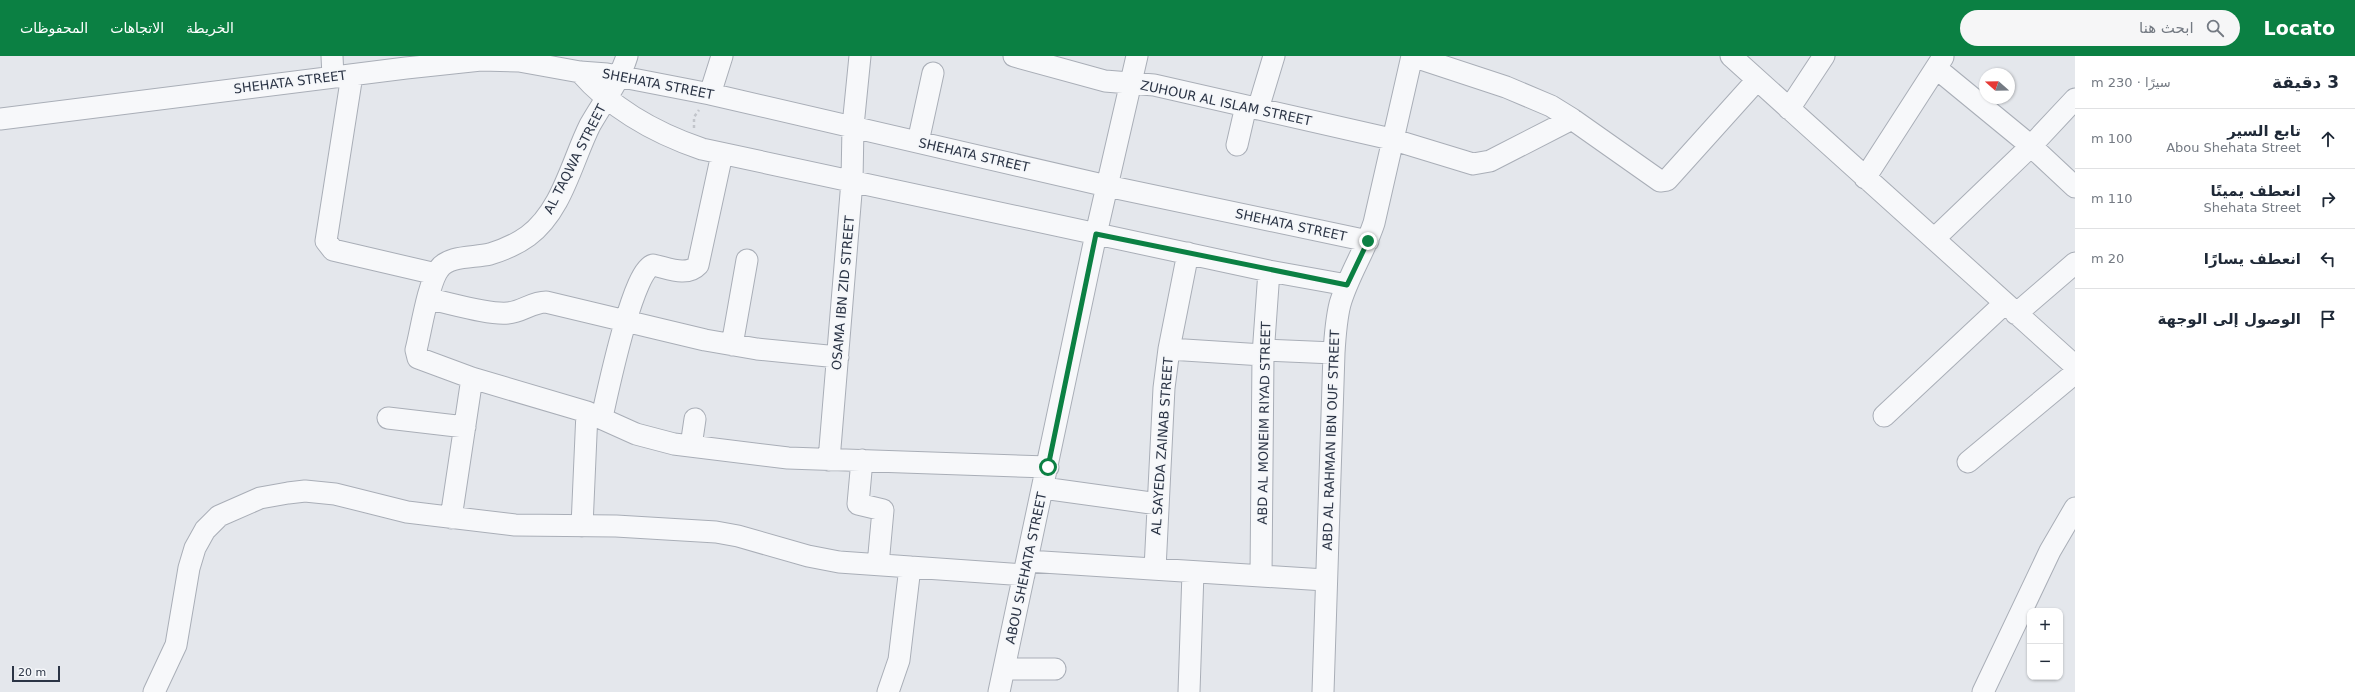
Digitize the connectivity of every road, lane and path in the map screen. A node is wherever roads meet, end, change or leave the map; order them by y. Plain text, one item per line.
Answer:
1 (332, 56) edge
2 (627, 56) edge
3 (722, 56) edge
4 (860, 56) edge
5 (1014, 56) edge
6 (1137, 56) edge
7 (1274, 56) edge
8 (1412, 56) edge
9 (1731, 56) edge
10 (1824, 56) edge
11 (537, 60) edge
12 (406, 62) edge
13 (1940, 62) edge
14 (580, 72) junction
15 (933, 74) dead end
16 (343, 76) junction
17 (620, 76) junction
18 (1758, 80) junction
19 (1131, 83) junction
20 (606, 98) junction
21 (2075, 99) edge
22 (706, 101) junction
23 (1252, 107) junction
24 (1789, 109) junction
25 (0, 119) edge
26 (1572, 119) junction
27 (853, 126) junction
28 (1391, 139) junction
29 (918, 142) junction
30 (1237, 145) dead end
31 (2031, 146) junction
32 (702, 149) junction
33 (722, 154) junction
34 (1865, 178) junction
35 (852, 181) junction
36 (1107, 186) junction
37 (2075, 187) edge
38 (1096, 234) junction
39 (1934, 239) junction
40 (1368, 241) junction
41 (1188, 253) junction
42 (747, 260) dead end
43 (2075, 263) edge
44 (1269, 270) junction
45 (436, 274) junction
46 (1347, 285) junction
47 (429, 299) junction
48 (2011, 309) junction
49 (625, 321) junction
50 (732, 345) junction
51 (1168, 349) junction
52 (1264, 352) junction
53 (1334, 353) junction
54 (838, 357) junction
55 (2075, 366) edge
56 (2075, 373) edge
57 (472, 378) junction
58 (594, 415) junction
59 (1884, 416) dead end
60 (388, 418) dead end
61 (695, 419) dead end
62 (465, 427) junction
63 (690, 446) junction
64 (829, 460) junction
65 (862, 460) junction
66 (1968, 462) dead end
67 (1048, 467) junction
68 (1043, 488) junction
69 (1158, 504) junction
70 (2075, 508) edge
71 (451, 518) junction
72 (582, 526) junction
73 (878, 565) junction
74 (910, 567) junction
75 (1026, 568) junction
76 (1155, 569) junction
77 (1193, 572) junction
78 (1261, 576) junction
79 (1326, 580) junction
80 (1004, 669) junction
81 (1055, 670) dead end
82 (154, 692) edge
83 (888, 692) edge
84 (999, 692) edge
85 (1189, 692) edge
86 (1323, 692) edge
87 (1983, 692) edge

1 - 16 street
2 - 17 street, AL TAQWA STREET
3 - 22 street
4 - 27 street, OSAMA IBN ZID STREET
5 - 19 street, ZUHOUR AL ISLAM STREET
6 - 19 street, ABOU SHEHATA STREET
7 - 23 street
8 - 26 street
8 - 28 street, ABD AL RAHMAN IBN OUF STREET
9 - 18 street
10 - 24 street
11 - 12 street, SHEHATA STREET
11 - 14 street, SHEHATA STREET
12 - 16 street, SHEHATA STREET
13 - 31 street
13 - 34 street
14 - 17 street, SHEHATA STREET
14 - 20 street, SHEHATA STREET
15 - 29 street
16 - 25 street, SHEHATA STREET
16 - 45 street
17 - 20 street, AL TAQWA STREET
17 - 22 street, SHEHATA STREET
18 - 24 street
18 - 26 street
19 - 23 street, ZUHOUR AL ISLAM STREET
19 - 36 street, ABOU SHEHATA STREET
20 - 32 street, SHEHATA STREET
20 - 45 street, AL TAQWA STREET
21 - 31 street
22 - 27 street, SHEHATA STREET
22 - 32 path
23 - 28 street, ZUHOUR AL ISLAM STREET
23 - 30 street
24 - 34 street
26 - 28 street, ZUHOUR AL ISLAM STREET
27 - 29 street, SHEHATA STREET
27 - 35 street, OSAMA IBN ZID STREET
28 - 40 street, ABD AL RAHMAN IBN OUF STREET
29 - 36 street, SHEHATA STREET
31 - 37 street
31 - 39 street
32 - 33 street, SHEHATA STREET
33 - 35 street, SHEHATA STREET
33 - 49 street
34 - 39 street
35 - 38 street, SHEHATA STREET
35 - 54 street, OSAMA IBN ZID STREET
36 - 38 street, ABOU SHEHATA STREET
36 - 40 street, SHEHATA STREET
38 - 41 street, SHEHATA STREET
38 - 67 street, ABOU SHEHATA STREET
39 - 48 street
40 - 46 street, ABD AL RAHMAN IBN OUF STREET
41 - 44 street, SHEHATA STREET
41 - 51 street, AL SAYEDA ZAINAB STREET
42 - 50 street
43 - 48 street
44 - 46 street, SHEHATA STREET
44 - 52 street, ABD AL MONEIM RIYAD STREET
45 - 47 street
46 - 53 street, ABD AL RAHMAN IBN OUF STREET
47 - 49 street
47 - 57 street
48 - 55 street
48 - 59 street
49 - 50 street
49 - 58 street
50 - 54 street
51 - 52 street
51 - 69 street, AL SAYEDA ZAINAB STREET
52 - 53 street
52 - 78 street, ABD AL MONEIM RIYAD STREET
53 - 79 street, ABD AL RAHMAN IBN OUF STREET
54 - 64 street, OSAMA IBN ZID STREET
56 - 66 street
57 - 58 street
57 - 62 street
58 - 63 street
58 - 72 street
60 - 62 street
61 - 63 street
62 - 71 street
63 - 64 street
64 - 65 street
65 - 67 street
65 - 73 street
67 - 68 street, ABOU SHEHATA STREET
68 - 69 street
68 - 75 street, ABOU SHEHATA STREET
69 - 76 street, AL SAYEDA ZAINAB STREET
70 - 87 street
71 - 72 street
71 - 82 street
72 - 73 street
73 - 74 street
74 - 75 street
74 - 83 street
75 - 76 street
75 - 80 street, ABOU SHEHATA STREET
76 - 77 street
77 - 78 street
77 - 85 street
78 - 79 street
79 - 86 street, ABD AL RAHMAN IBN OUF STREET
80 - 81 street
80 - 84 street, ABOU SHEHATA STREET

